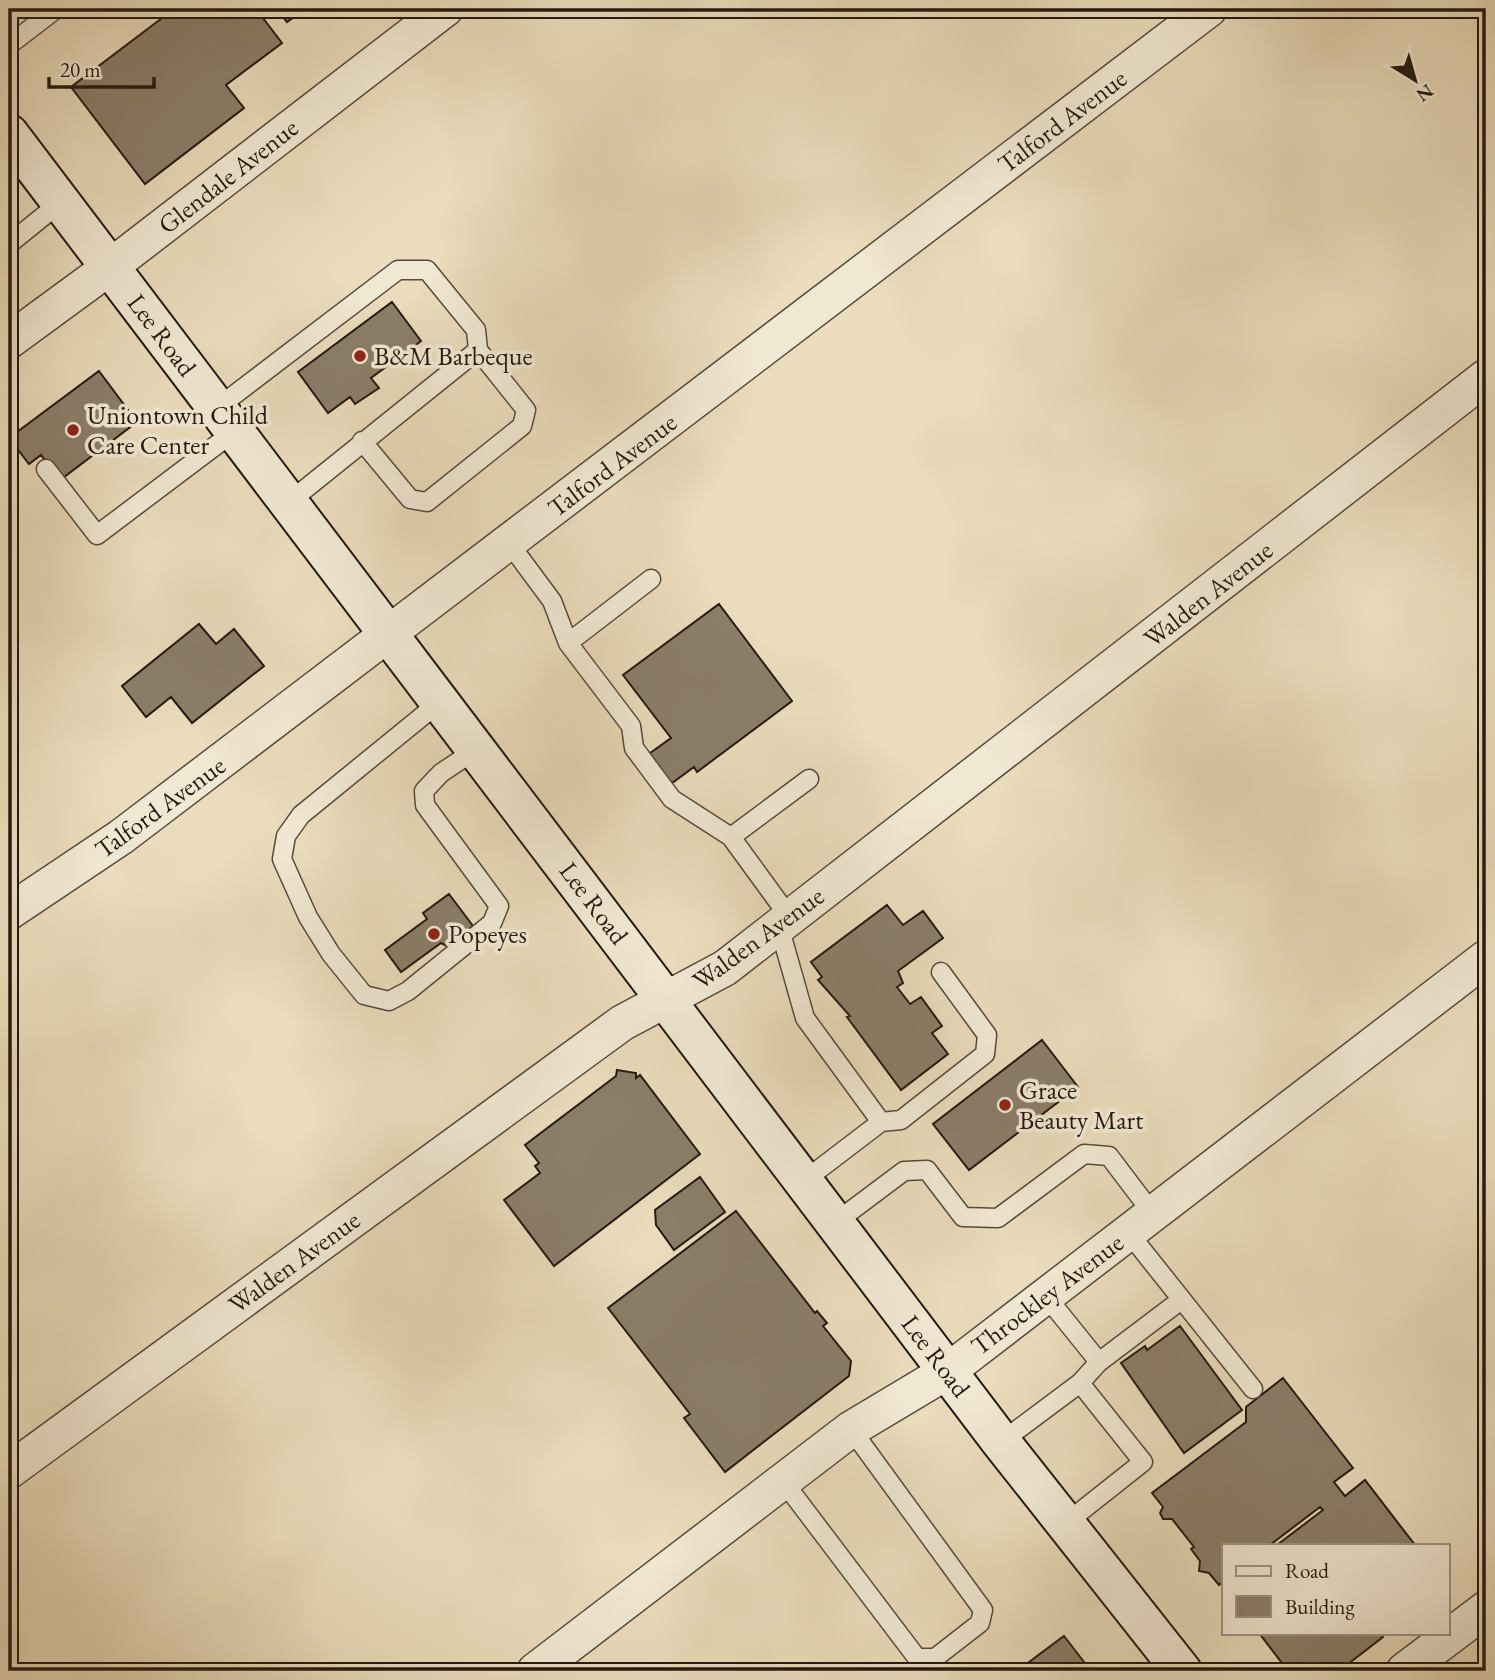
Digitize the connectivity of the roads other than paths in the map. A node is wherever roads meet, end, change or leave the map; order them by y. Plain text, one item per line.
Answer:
1 (56, 9) edge
2 (445, 9) edge
3 (1209, 9) edge
4 (9, 45) edge
5 (11, 142) edge
6 (61, 202) junction
7 (9, 244) edge
8 (110, 267) junction
9 (9, 341) edge
10 (478, 350) junction
11 (1486, 377) edge
12 (226, 419) junction
13 (362, 441) junction
14 (46, 469) dead end
15 (289, 502) junction
16 (509, 543) junction
17 (651, 579) dead end
18 (390, 634) junction
19 (568, 643) junction
20 (441, 701) junction
21 (477, 749) junction
22 (809, 779) dead end
23 (731, 837) junction
24 (9, 912) edge
25 (784, 922) junction
26 (1486, 958) edge
27 (941, 972) dead end
28 (668, 1000) junction
29 (881, 1122) junction
30 (805, 1180) junction
31 (836, 1222) junction
32 (1140, 1223) junction
33 (1045, 1295) junction
34 (1181, 1300) junction
35 (1099, 1362) junction
36 (947, 1371) junction
37 (1080, 1383) junction
38 (1253, 1388) dead end
39 (851, 1429) junction
40 (1001, 1442) junction
41 (9, 1471) edge
42 (783, 1481) junction
43 (1066, 1523) junction
44 (1486, 1609) edge
45 (534, 1671) edge
46 (1182, 1671) edge
47 (1404, 1671) edge

1 - 4 lane
2 - 8 street, Glendale Avenue
3 - 16 street, Talford Avenue
5 - 6 main road, Lee Road
6 - 7 lane
6 - 8 main road, Lee Road
8 - 9 street, Glendale Avenue
8 - 12 main road, Lee Road
10 - 12 lane
10 - 13 lane
10 - 13 lane
11 - 25 street, Walden Avenue
12 - 14 lane
12 - 15 main road, Lee Road
13 - 15 lane
15 - 18 main road, Lee Road
16 - 18 street, Talford Avenue
16 - 19 lane
17 - 19 lane
18 - 20 main road, Lee Road
18 - 24 street, Talford Avenue
19 - 23 lane
20 - 21 main road, Lee Road
20 - 21 lane
21 - 28 main road, Lee Road
22 - 23 lane
23 - 25 lane
25 - 28 street, Walden Avenue
25 - 29 lane
26 - 32 street, Throckley Avenue
27 - 29 lane
28 - 30 main road, Lee Road
28 - 41 street, Walden Avenue
29 - 30 lane
30 - 31 main road, Lee Road
31 - 32 lane
31 - 36 main road, Lee Road
32 - 33 street, Throckley Avenue
32 - 34 lane
33 - 35 lane
33 - 36 street, Throckley Avenue
34 - 35 lane
34 - 38 lane
35 - 37 lane
36 - 39 street, Throckley Avenue
36 - 40 main road, Lee Road
37 - 40 lane
37 - 43 lane
39 - 42 street, Throckley Avenue
39 - 42 lane
40 - 43 main road, Lee Road
42 - 45 street, Throckley Avenue
43 - 46 main road, Lee Road
44 - 47 street

